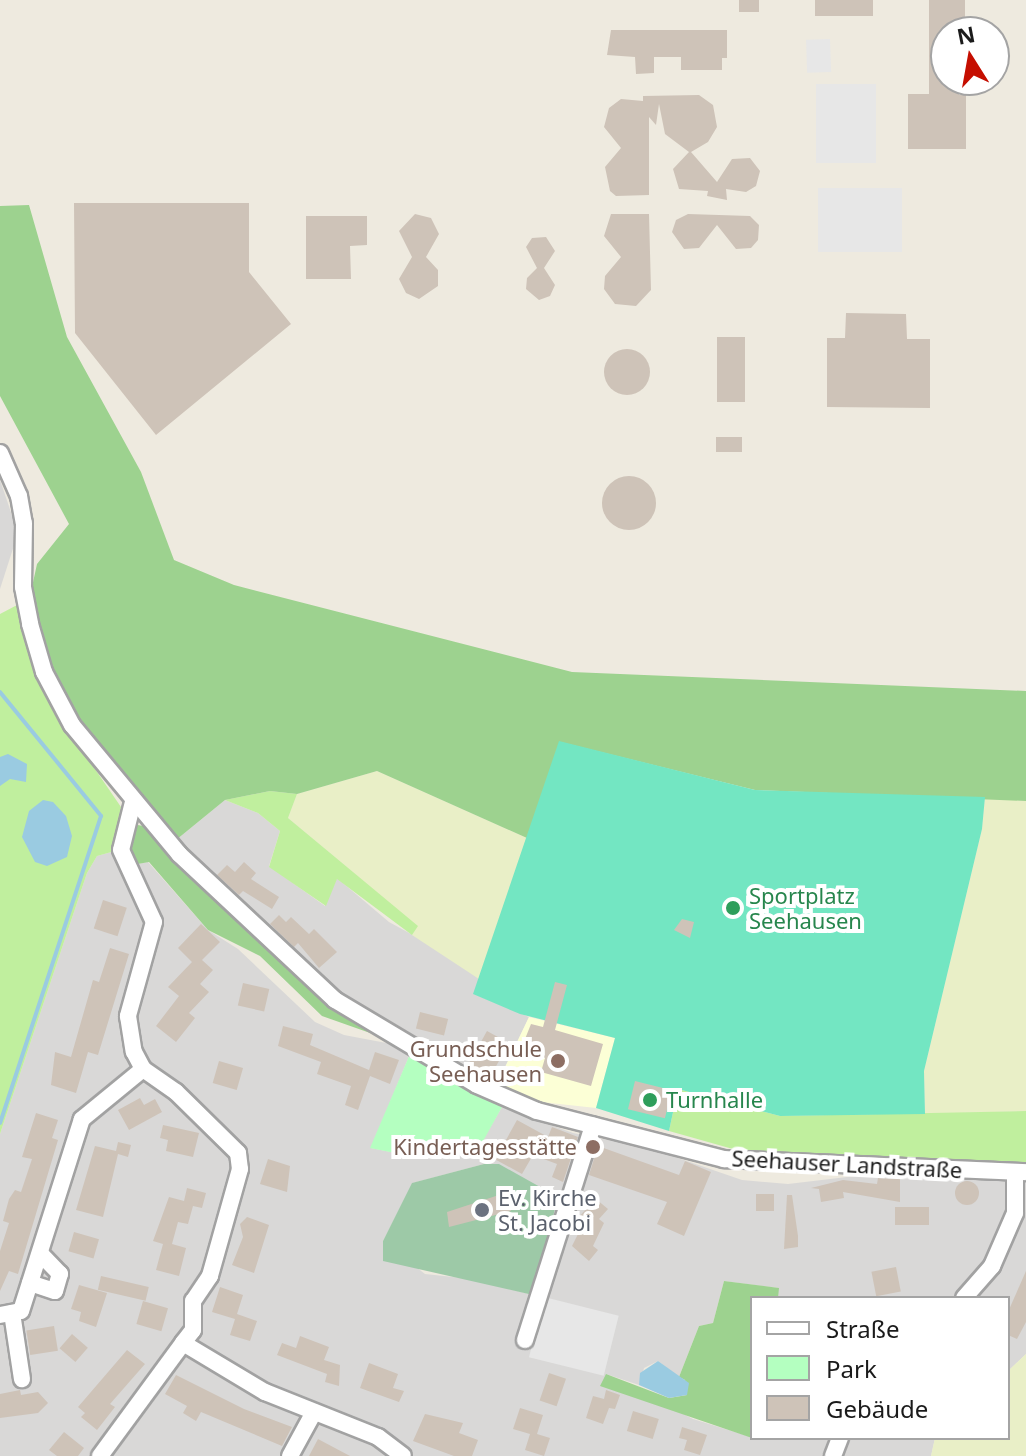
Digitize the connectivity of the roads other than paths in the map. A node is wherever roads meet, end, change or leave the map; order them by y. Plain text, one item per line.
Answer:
1 (0, 453) edge
2 (133, 802) junction
3 (143, 1069) junction
4 (593, 1125) junction
5 (1020, 1172) edge
6 (41, 1254) junction
7 (30, 1283) junction
8 (966, 1296) edge
9 (6, 1314) edge
10 (525, 1340) dead end
11 (183, 1343) junction
12 (22, 1379) dead end
13 (314, 1412) junction
14 (100, 1456) edge
15 (290, 1456) edge
16 (403, 1456) edge

1 - 2 street, Seehauser Landstraße
2 - 3 street
2 - 4 street, Seehauser Landstraße
3 - 6 street
3 - 11 street
4 - 5 street, Seehauser Landstraße
4 - 10 street
5 - 8 street
6 - 7 street
6 - 7 street
7 - 9 street
9 - 12 street
11 - 13 street
11 - 14 street
13 - 15 street
13 - 16 street

